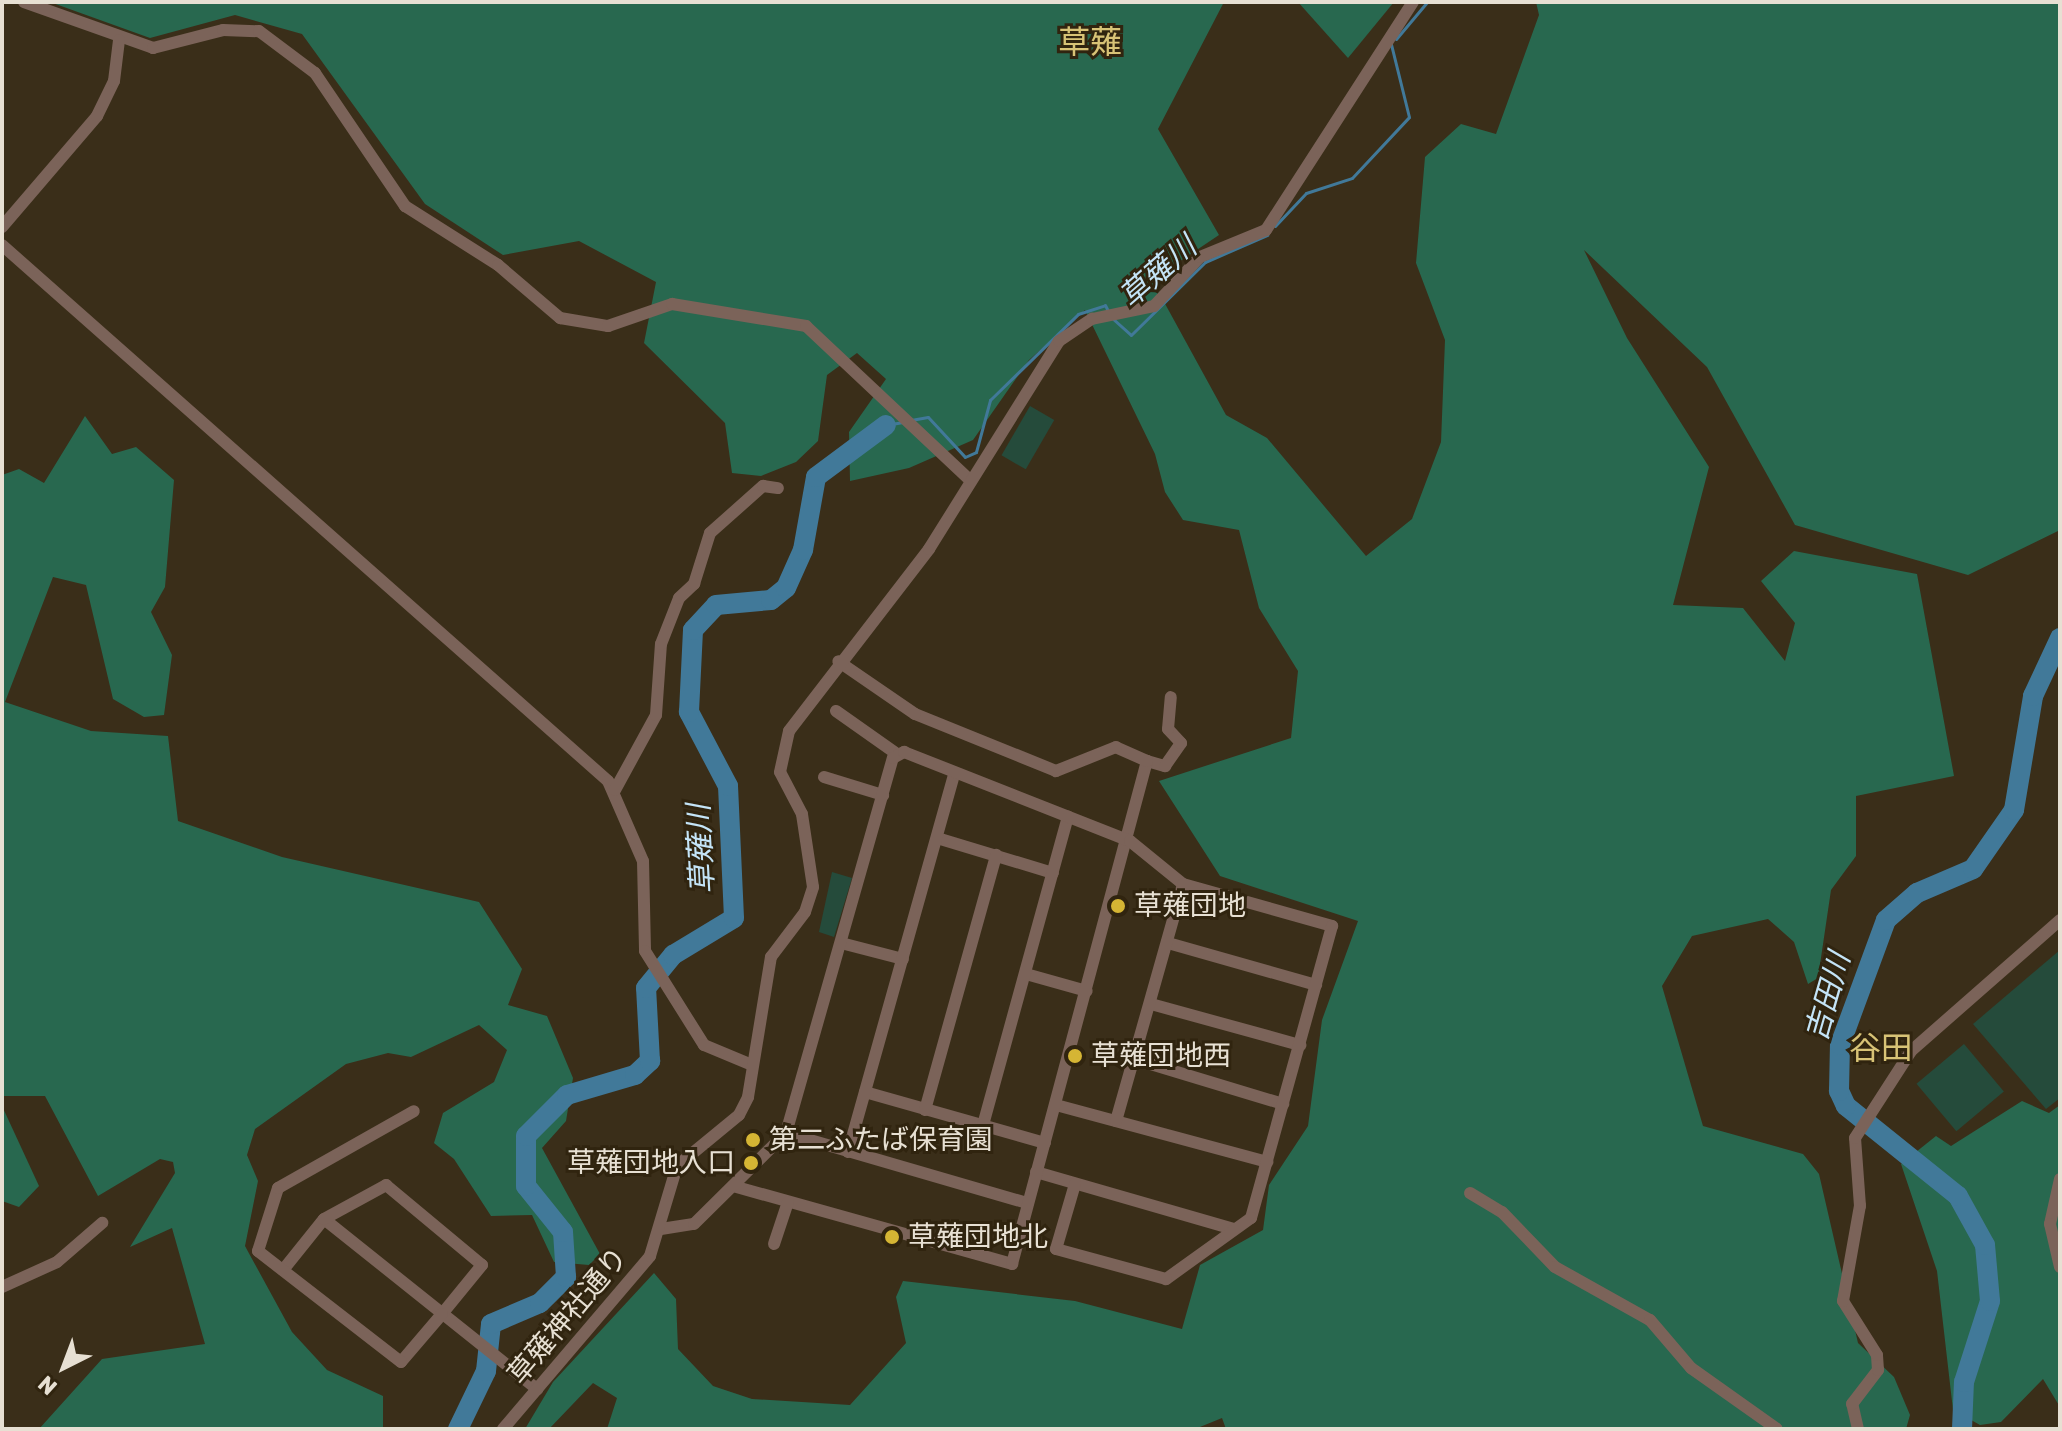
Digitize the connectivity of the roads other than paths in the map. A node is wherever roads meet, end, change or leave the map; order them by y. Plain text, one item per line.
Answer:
1 (24, 2) edge
2 (1413, 2) edge
3 (119, 40) junction
4 (2, 227) edge
5 (2, 245) edge
6 (970, 480) junction
7 (778, 488) dead end
8 (838, 661) junction
9 (1171, 697) dead end
10 (836, 711) dead end
11 (897, 754) junction
12 (1147, 761) junction
13 (954, 774) junction
14 (824, 777) dead end
15 (615, 790) junction
16 (883, 795) junction
17 (1068, 817) junction
18 (937, 838) junction
19 (1130, 841) junction
20 (996, 855) junction
21 (1053, 873) junction
22 (1183, 884) junction
23 (2060, 920) edge
24 (841, 943) junction
25 (1168, 943) junction
26 (903, 959) junction
27 (1026, 974) junction
28 (1316, 985) junction
29 (1087, 991) junction
30 (1151, 1004) junction
31 (1300, 1045) junction
32 (1134, 1059) junction
33 (752, 1065) junction
34 (865, 1092) junction
35 (1283, 1104) junction
36 (1056, 1105) junction
37 (925, 1110) junction
38 (414, 1111) dead end
39 (1116, 1121) junction
40 (983, 1125) junction
41 (786, 1133) junction
42 (1045, 1143) junction
43 (848, 1152) junction
44 (1267, 1162) junction
45 (1036, 1172) junction
46 (2060, 1179) edge
47 (1075, 1184) junction
48 (733, 1186) junction
49 (1470, 1193) dead end
50 (788, 1202) junction
51 (1027, 1203) junction
52 (324, 1219) junction
53 (102, 1223) dead end
54 (661, 1229) junction
55 (1234, 1229) junction
56 (774, 1244) dead end
57 (2060, 1267) edge
58 (283, 1270) junction
59 (2, 1287) edge
60 (442, 1314) junction
61 (537, 1389) junction
62 (503, 1429) edge
63 (1777, 1429) edge
64 (1858, 1429) edge

1 - 3 street
2 - 6 street
3 - 4 street
3 - 6 street
5 - 15 street
6 - 8 street
7 - 15 street
8 - 12 street
8 - 33 street, 草薙神社通り
9 - 12 street
10 - 11 street
11 - 13 street
11 - 16 street
12 - 19 street
13 - 17 street
13 - 18 street
14 - 16 street
15 - 33 street
16 - 24 street
17 - 19 street
17 - 21 street
18 - 20 street
18 - 26 street
19 - 22 street
19 - 29 street
20 - 21 street
20 - 37 street
21 - 27 street
22 - 25 street
22 - 28 street
23 - 64 street
24 - 26 street
24 - 41 street
25 - 28 street
25 - 30 street
26 - 34 street
27 - 29 street
27 - 40 street
28 - 31 street
29 - 36 street
30 - 31 street
30 - 32 street
31 - 35 street
32 - 35 street
32 - 39 street
33 - 54 street, 草薙神社通り
34 - 37 street
34 - 43 street
35 - 44 street
36 - 39 street
36 - 42 street
37 - 40 street
38 - 58 street
39 - 44 street
40 - 42 street
41 - 43 street
41 - 48 street
42 - 45 street
43 - 51 street
44 - 55 street
45 - 47 street
45 - 51 street
46 - 57 street
47 - 55 street
47 - 55 street
48 - 50 street
48 - 54 street
49 - 63 street
50 - 51 street
50 - 56 street
52 - 58 street
52 - 60 street
52 - 60 street
53 - 59 street
54 - 61 street, 草薙神社通り
58 - 60 street
60 - 61 street
61 - 62 street, 草薙神社通り

